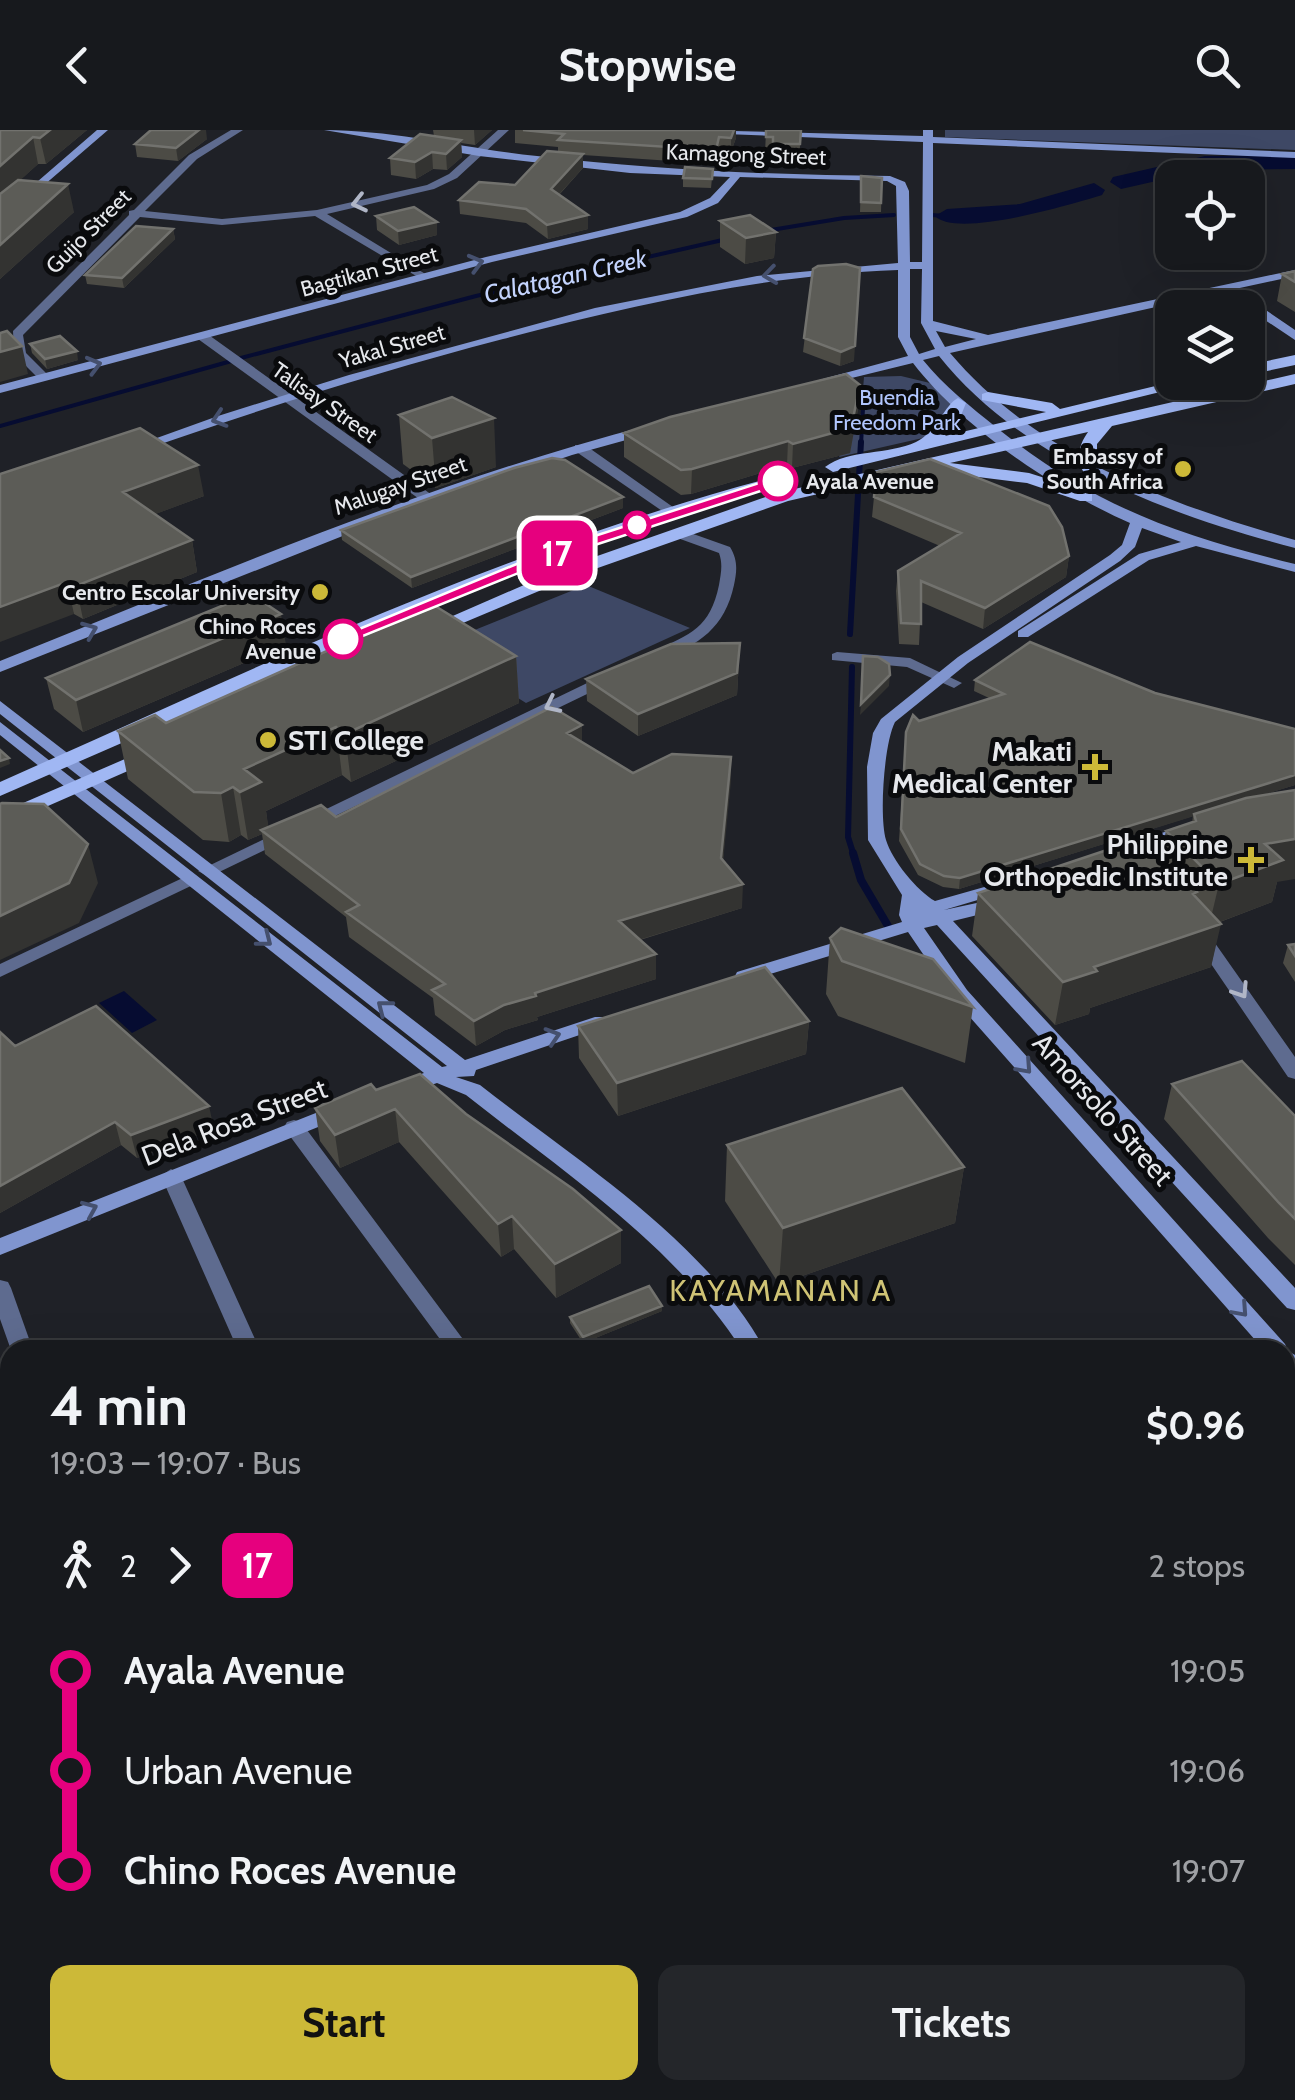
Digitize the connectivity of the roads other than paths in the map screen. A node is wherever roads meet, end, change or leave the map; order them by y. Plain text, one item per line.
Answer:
1 (103, 130) edge
2 (238, 130) edge
3 (329, 130) edge
4 (431, 130) edge
5 (504, 130) edge
6 (700, 130) edge
7 (752, 132) edge
8 (858, 134) edge
9 (928, 136) edge
10 (414, 144) junction
11 (479, 153) junction
12 (1295, 154) edge
13 (736, 174) junction
14 (890, 179) junction
15 (925, 180) junction
16 (904, 191) junction
17 (133, 213) junction
18 (317, 213) junction
19 (0, 220) edge
20 (902, 265) junction
21 (925, 265) junction
22 (1295, 273) edge
23 (423, 277) junction
24 (1224, 287) junction
25 (927, 323) junction
26 (202, 336) junction
27 (1295, 336) edge
28 (996, 337) junction
29 (980, 341) junction
30 (941, 352) junction
31 (915, 358) junction
32 (1295, 360) edge
33 (1265, 366) edge
34 (958, 371) junction
35 (843, 377) junction
36 (44, 378) junction
37 (1295, 379) edge
38 (807, 388) edge
39 (0, 389) edge
40 (944, 389) junction
41 (1155, 391) edge
42 (988, 397) junction
43 (284, 398) junction
44 (958, 403) junction
45 (1086, 408) junction
46 (1020, 422) junction
47 (666, 424) edge
48 (1106, 424) junction
49 (990, 430) junction
50 (1042, 438) junction
51 (922, 445) junction
52 (1010, 445) junction
53 (580, 448) junction
54 (112, 456) edge
55 (896, 470) junction
56 (1091, 470) junction
57 (1086, 497) junction
58 (428, 498) junction
59 (1138, 520) junction
60 (675, 523) junction
61 (1197, 542) junction
62 (1295, 544) edge
63 (1295, 568) edge
64 (398, 644) edge
65 (837, 658) dead end
66 (963, 660) junction
67 (910, 664) junction
68 (0, 667) edge
69 (948, 680) junction
70 (0, 706) edge
71 (0, 727) edge
72 (167, 746) edge
73 (58, 764) junction
74 (83, 784) junction
75 (0, 790) edge
76 (0, 822) edge
77 (1095, 858) edge
78 (1114, 870) edge
79 (207, 871) junction
80 (188, 880) junction
81 (1023, 889) edge
82 (911, 912) junction
83 (938, 914) junction
84 (1181, 914) edge
85 (0, 970) edge
86 (726, 982) edge
87 (617, 1016) edge
88 (461, 1067) junction
89 (1295, 1072) edge
90 (439, 1075) junction
91 (472, 1090) junction
92 (294, 1127) junction
93 (171, 1176) junction
94 (0, 1247) edge
95 (0, 1288) edge
96 (1295, 1302) edge
97 (18, 1340) edge
98 (245, 1340) edge
99 (453, 1340) edge
100 (747, 1340) edge
101 (1268, 1340) edge

1 - 19 street
2 - 17 street, Guijo Street
3 - 10 street, Kamagong Street
4 - 10 street
5 - 11 street
6 - 7 street
7 - 8 street
8 - 9 street
9 - 12 street
9 - 15 street
10 - 11 street, Kamagong Street
11 - 13 street, Kamagong Street
11 -> 18 street
13 - 14 street, Kamagong Street
23 -> 13 street, Bagtikan Street
14 - 15 street, Kamagong Street
14 - 16 street
15 - 16 street
15 - 21 street
16 - 20 street
17 - 18 street
17 - 36 street, Guijo Street
18 - 23 street
20 - 21 street, Yakal Street
20 - 31 street
20 -> 43 street, Yakal Street
21 - 25 street
22 - 24 street
23 - 26 street, Bagtikan Street
24 - 27 street
24 - 28 street
25 - 28 street
25 - 30 street
36 -> 26 street, Bagtikan Street
26 - 43 street, Talisay Street
28 - 29 street
29 - 30 street
29 - 34 street
30 - 31 street
30 - 34 street
31 - 35 street
31 - 40 street
32 - 33 main road
34 - 42 street
35 - 38 street
35 - 40 street
36 - 39 street, Bagtikan Street
37 - 48 main road
40 - 44 street
41 - 45 main road
42 - 45 main road
42 - 46 street
43 -> 54 street, Yakal Street
43 - 58 street, Talisay Street
44 - 49 street
44 - 51 main road
45 - 46 main road
46 - 49 main road
46 - 50 street
47 - 53 street, Malugay Street
48 - 50 main road
48 - 56 main road
49 - 51 main road
49 - 52 street
50 - 52 main road
50 - 56 street
51 - 60 main road
52 - 55 main road
52 - 57 street
53 - 58 street, Malugay Street
53 - 60 street
55 - 57 main road
55 - 60 main road
56 - 62 street
57 - 59 street
68 -> 58 street, Malugay Street
59 - 61 street
59 - 66 street, Amorsolo Street
60 - 64 main road
60 - 73 main road
60 -> 79 street
61 - 63 street
61 - 69 street, Amorsolo Street
65 - 67 street
66 - 67 street
66 - 69 street, Amorsolo Street
67 - 69 street
69 - 82 street, Amorsolo Street
70 - 73 street
71 - 73 street
72 - 74 main road
73 - 74 street
73 - 75 main road
74 - 76 main road
74 - 79 street
74 - 80 street
77 - 78 street
88 -> 79 street
80 - 85 street
80 -> 90 street
81 - 83 street
82 - 83 street
82 - 83 street, Amorsolo Street
82 - 86 street
82 -> 101 street, Amorsolo Street
83 - 96 street, Amorsolo Street
84 -> 89 street
88 -> 87 street, Dela Rosa Street
88 - 90 street, Dela Rosa Street
88 - 91 street
90 - 91 street
90 - 92 street, Dela Rosa Street
91 - 100 street
92 - 93 street, Dela Rosa Street
92 - 99 street
94 -> 93 street, Dela Rosa Street
93 - 98 street
95 - 97 street

